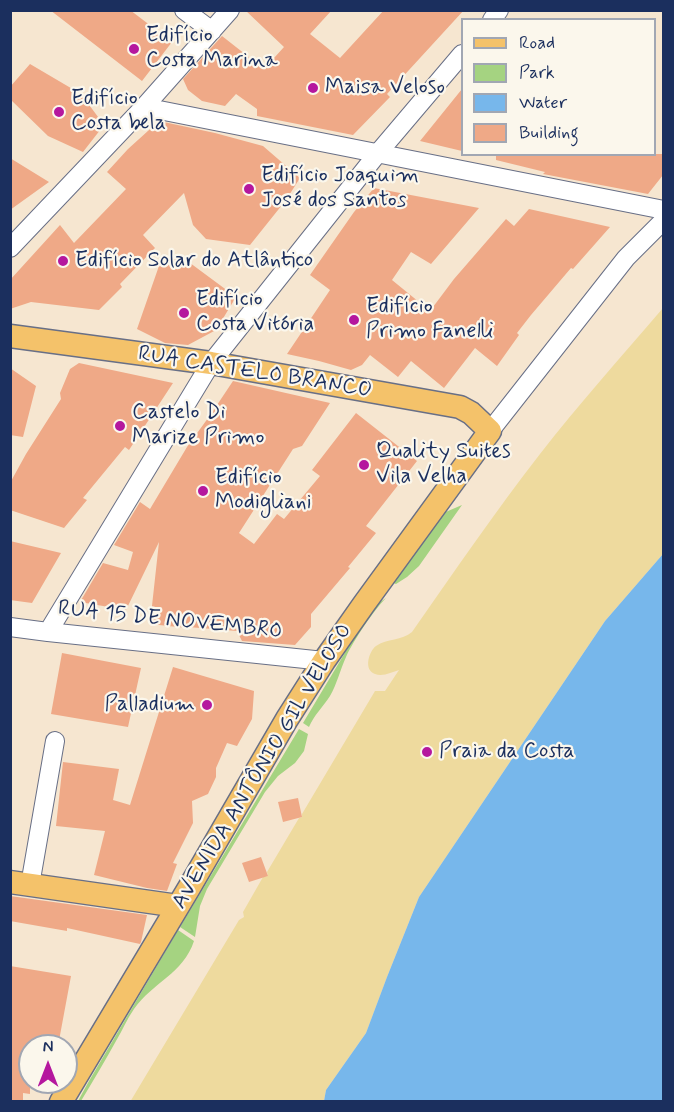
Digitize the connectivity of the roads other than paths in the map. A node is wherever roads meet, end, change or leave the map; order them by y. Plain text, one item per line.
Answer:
1 (184, 10) edge
2 (230, 10) edge
3 (212, 31) junction
4 (461, 55) edge
5 (144, 107) junction
6 (378, 153) junction
7 (663, 210) edge
8 (663, 220) edge
9 (10, 248) edge
10 (10, 336) edge
11 (211, 363) junction
12 (490, 431) junction
13 (10, 627) edge
14 (48, 632) junction
15 (324, 661) junction
16 (55, 741) dead end
17 (20, 884) edge
18 (178, 906) junction
19 (60, 1100) edge

1 - 3 street
2 - 3 street
3 - 5 street
4 - 6 street
5 - 6 street
5 - 9 street
6 - 7 street
6 - 11 street
8 - 12 street, AVENIDA ANTÔNIO GIL VELOSO
10 - 11 main road, RUA CASTELO BRANCO
11 - 12 main road, RUA CASTELO BRANCO
11 - 14 street
12 - 15 main road, AVENIDA ANTÔNIO GIL VELOSO
13 - 14 street, RUA 15 DE NOVEMBRO
14 - 15 street, RUA 15 DE NOVEMBRO
15 - 18 main road, AVENIDA ANTÔNIO GIL VELOSO
16 - 17 street
17 - 18 main road
18 - 19 main road, AVENIDA ANTÔNIO GIL VELOSO

